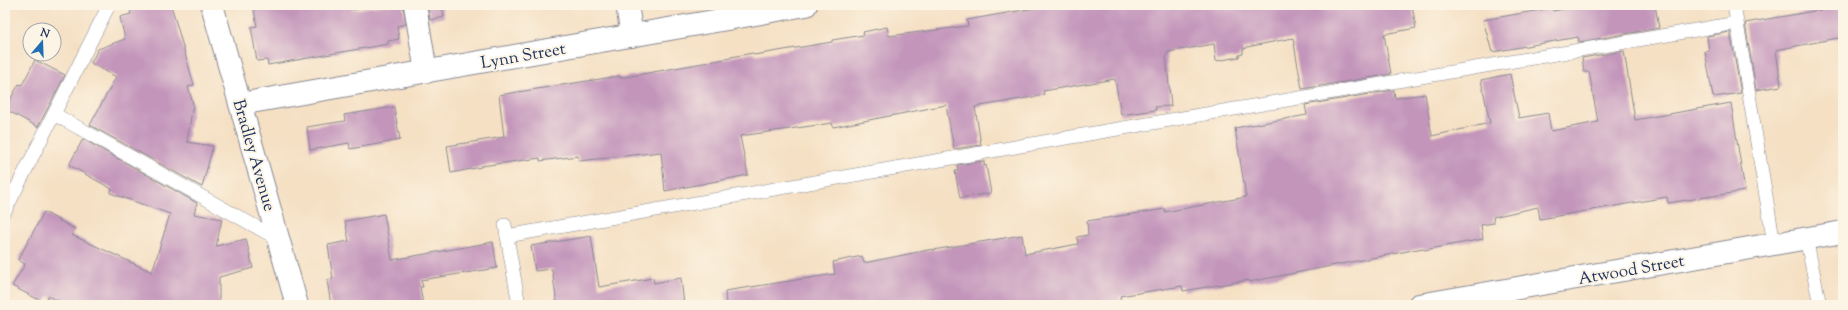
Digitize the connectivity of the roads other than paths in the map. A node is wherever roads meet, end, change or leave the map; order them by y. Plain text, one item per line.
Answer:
1 (109, 5) edge
2 (212, 5) edge
3 (415, 5) edge
4 (627, 5) edge
5 (806, 5) edge
6 (1734, 5) edge
7 (1737, 23) junction
8 (632, 36) junction
9 (426, 72) junction
10 (240, 104) junction
11 (54, 114) junction
12 (5, 211) edge
13 (1843, 232) edge
14 (1806, 238) junction
15 (278, 239) junction
16 (1774, 244) junction
17 (297, 305) edge
18 (519, 305) edge
19 (1419, 305) edge
20 (1820, 305) edge

1 - 11 lane
2 - 10 street, Bradley Avenue
3 - 9 street
4 - 8 street
5 - 8 street, Lynn Street
6 - 7 lane
7 - 16 lane
7 - 18 lane
8 - 9 street, Lynn Street
9 - 10 street, Lynn Street
10 - 15 street, Bradley Avenue
11 - 12 lane
11 - 15 lane
13 - 14 street, Atwood Street
14 - 16 street, Atwood Street
14 - 20 lane
15 - 17 street, Bradley Avenue
16 - 19 street, Atwood Street

